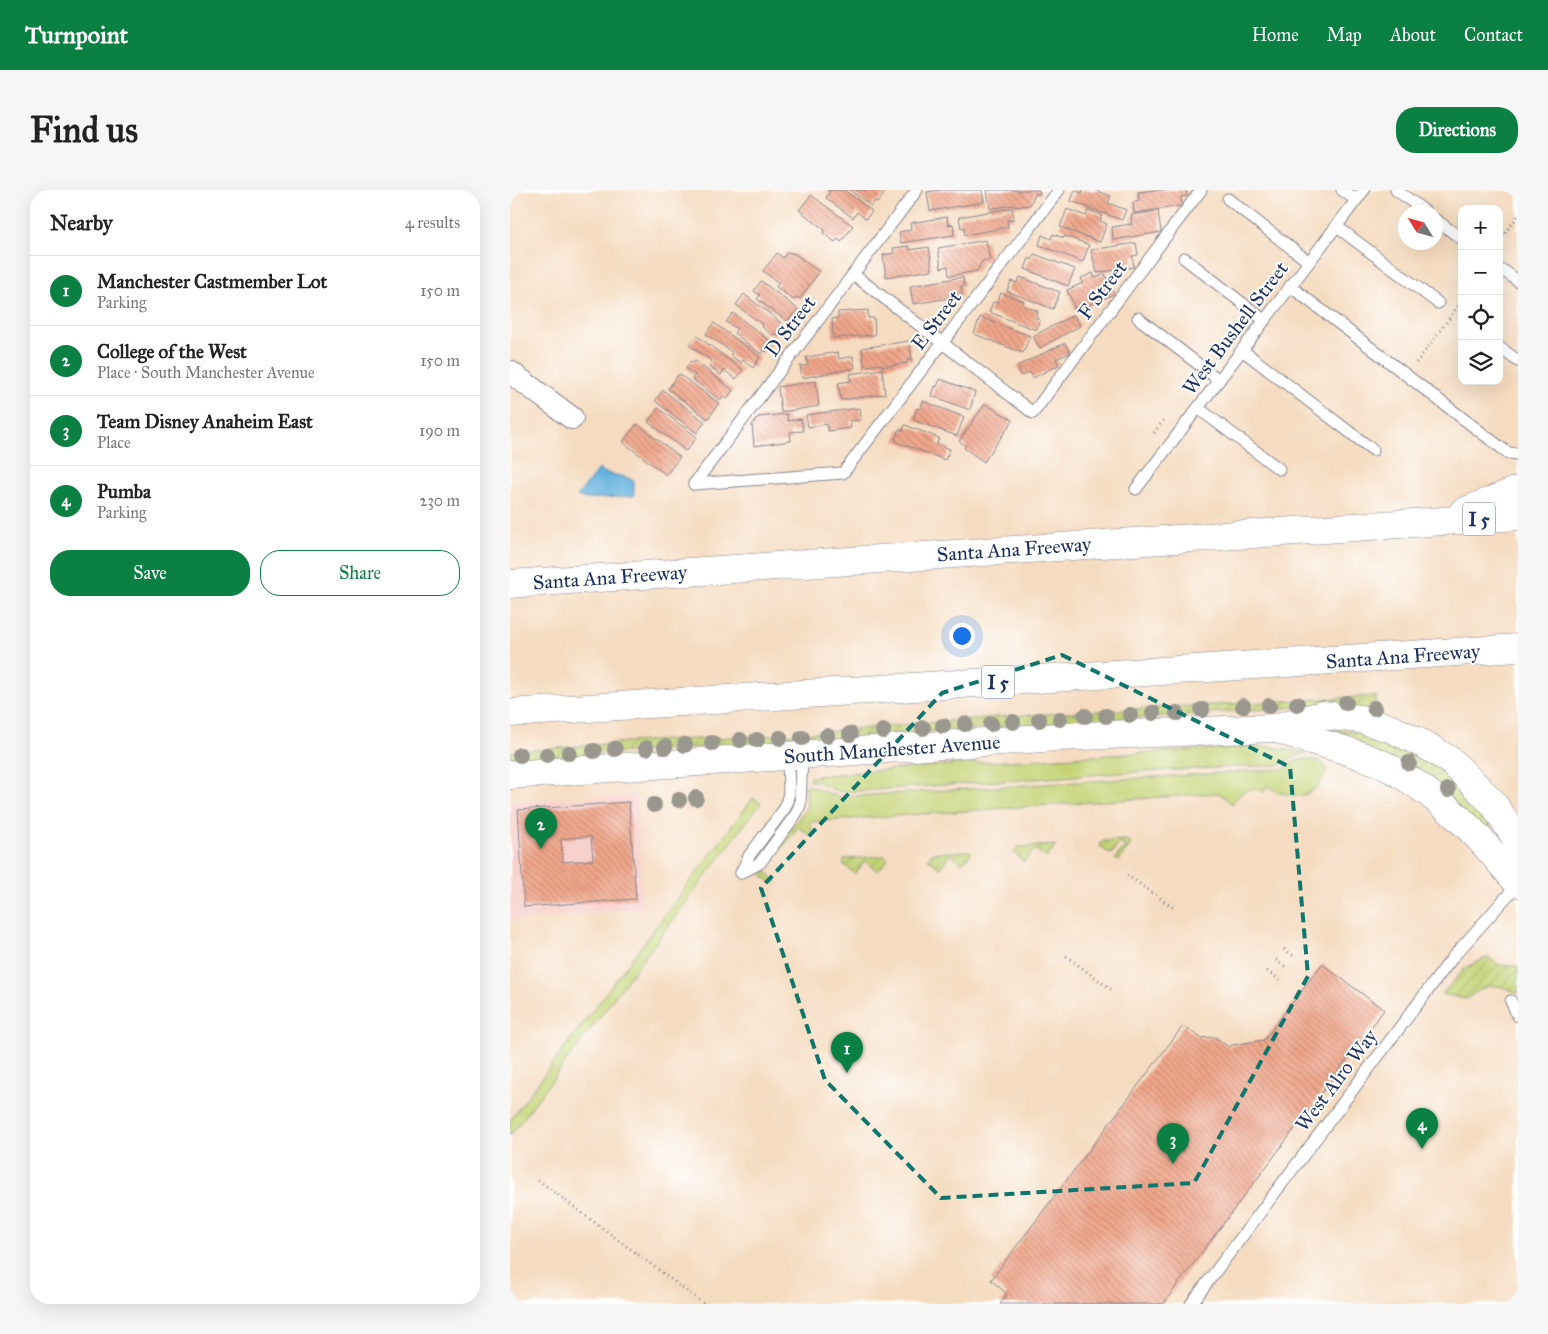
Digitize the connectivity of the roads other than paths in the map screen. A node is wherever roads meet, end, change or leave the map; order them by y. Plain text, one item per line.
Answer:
1 (916, 190) edge
2 (1059, 190) edge
3 (1201, 190) edge
4 (1342, 190) edge
5 (1364, 190) edge
6 (1396, 190) edge
7 (1228, 199) dead end
8 (1356, 200) junction
9 (1416, 205) edge
10 (1443, 225) edge
11 (1336, 226) junction
12 (1458, 236) edge
13 (1184, 258) dead end
14 (1309, 262) junction
15 (1504, 271) dead end
16 (853, 274) junction
17 (1518, 281) edge
18 (1290, 286) junction
19 (1438, 303) dead end
20 (1138, 318) dead end
21 (1264, 320) junction
22 (942, 343) junction
23 (1242, 350) junction
24 (1503, 351) edge
25 (1518, 361) edge
26 (510, 372) edge
27 (1219, 380) junction
28 (1198, 408) junction
29 (572, 418) dead end
30 (1373, 450) dead end
31 (1518, 454) edge
32 (1279, 469) dead end
33 (843, 473) joint
34 (1136, 488) dead end
35 (1518, 490) edge
36 (1518, 516) edge
37 (1441, 521) junction
38 (510, 584) edge
39 (1518, 648) edge
40 (1485, 651) junction
41 (1518, 657) edge
42 (510, 712) edge
43 (1274, 728) junction
44 (795, 756) junction
45 (510, 775) edge
46 (1518, 868) edge
47 (1518, 884) edge
48 (1511, 1001) dead end
49 (1518, 1016) edge
50 (1191, 1304) edge

1 - 16 lane, D Street
2 - 22 lane, E Street
3 - 22 lane, F Street
4 - 8 lane
5 - 8 lane, West Bushell Street
6 - 9 lane
7 - 14 lane
8 - 11 lane, West Bushell Street
10 - 12 lane
11 - 14 lane, West Bushell Street
11 - 19 lane
13 - 21 lane
14 - 18 lane, West Bushell Street
15 - 17 lane
16 - 22 lane
16 - 33 lane, D Street
18 - 21 lane, West Bushell Street
18 - 31 lane
20 - 27 lane
21 - 23 lane, West Bushell Street
22 - 33 lane, E Street
23 - 27 lane, West Bushell Street
23 - 30 lane
24 - 25 lane
26 - 29 street
27 - 28 lane, West Bushell Street
28 - 32 lane
28 - 34 lane, West Bushell Street
35 - 37 main road
36 - 37 main road, Santa Ana Freeway / I 5
37 - 38 main road, Santa Ana Freeway / I 5
39 - 40 main road, Santa Ana Freeway / I 5
40 - 41 main road
40 - 42 main road, Santa Ana Freeway / I 5
43 - 44 main road, South Manchester Avenue
43 - 46 main road, South Manchester Avenue
43 - 47 main road, South Manchester Avenue
44 - 44 lane
44 - 45 main road, South Manchester Avenue
47 - 50 lane, West Alro Way
48 - 49 lane

